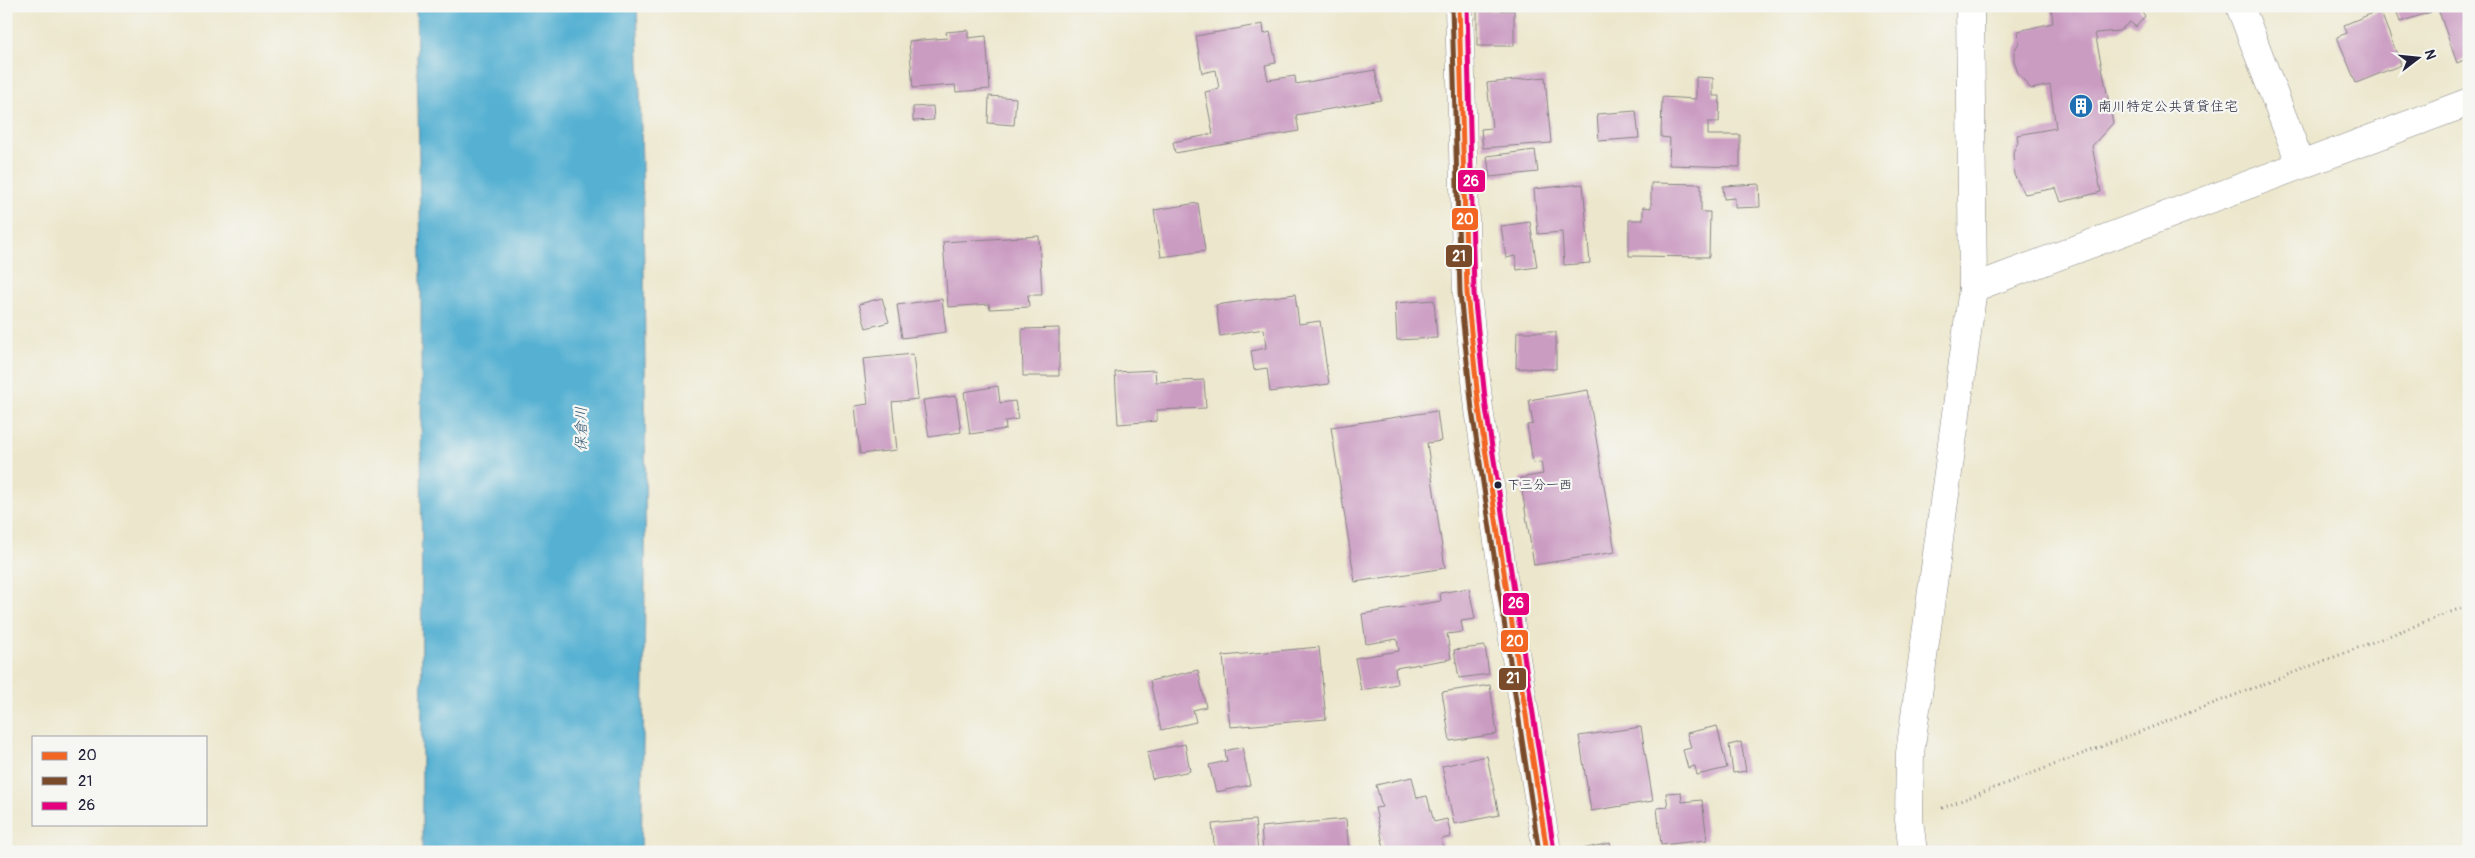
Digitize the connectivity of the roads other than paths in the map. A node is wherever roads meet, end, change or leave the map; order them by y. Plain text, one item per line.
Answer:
1 (1460, 6) edge
2 (1970, 6) edge
3 (2240, 6) edge
4 (2469, 102) edge
5 (2301, 165) junction
6 (1973, 288) junction
7 (1547, 852) edge
8 (1913, 852) edge

1 - 7 street
2 - 6 street
3 - 5 street
4 - 5 street
5 - 6 street
6 - 8 street

